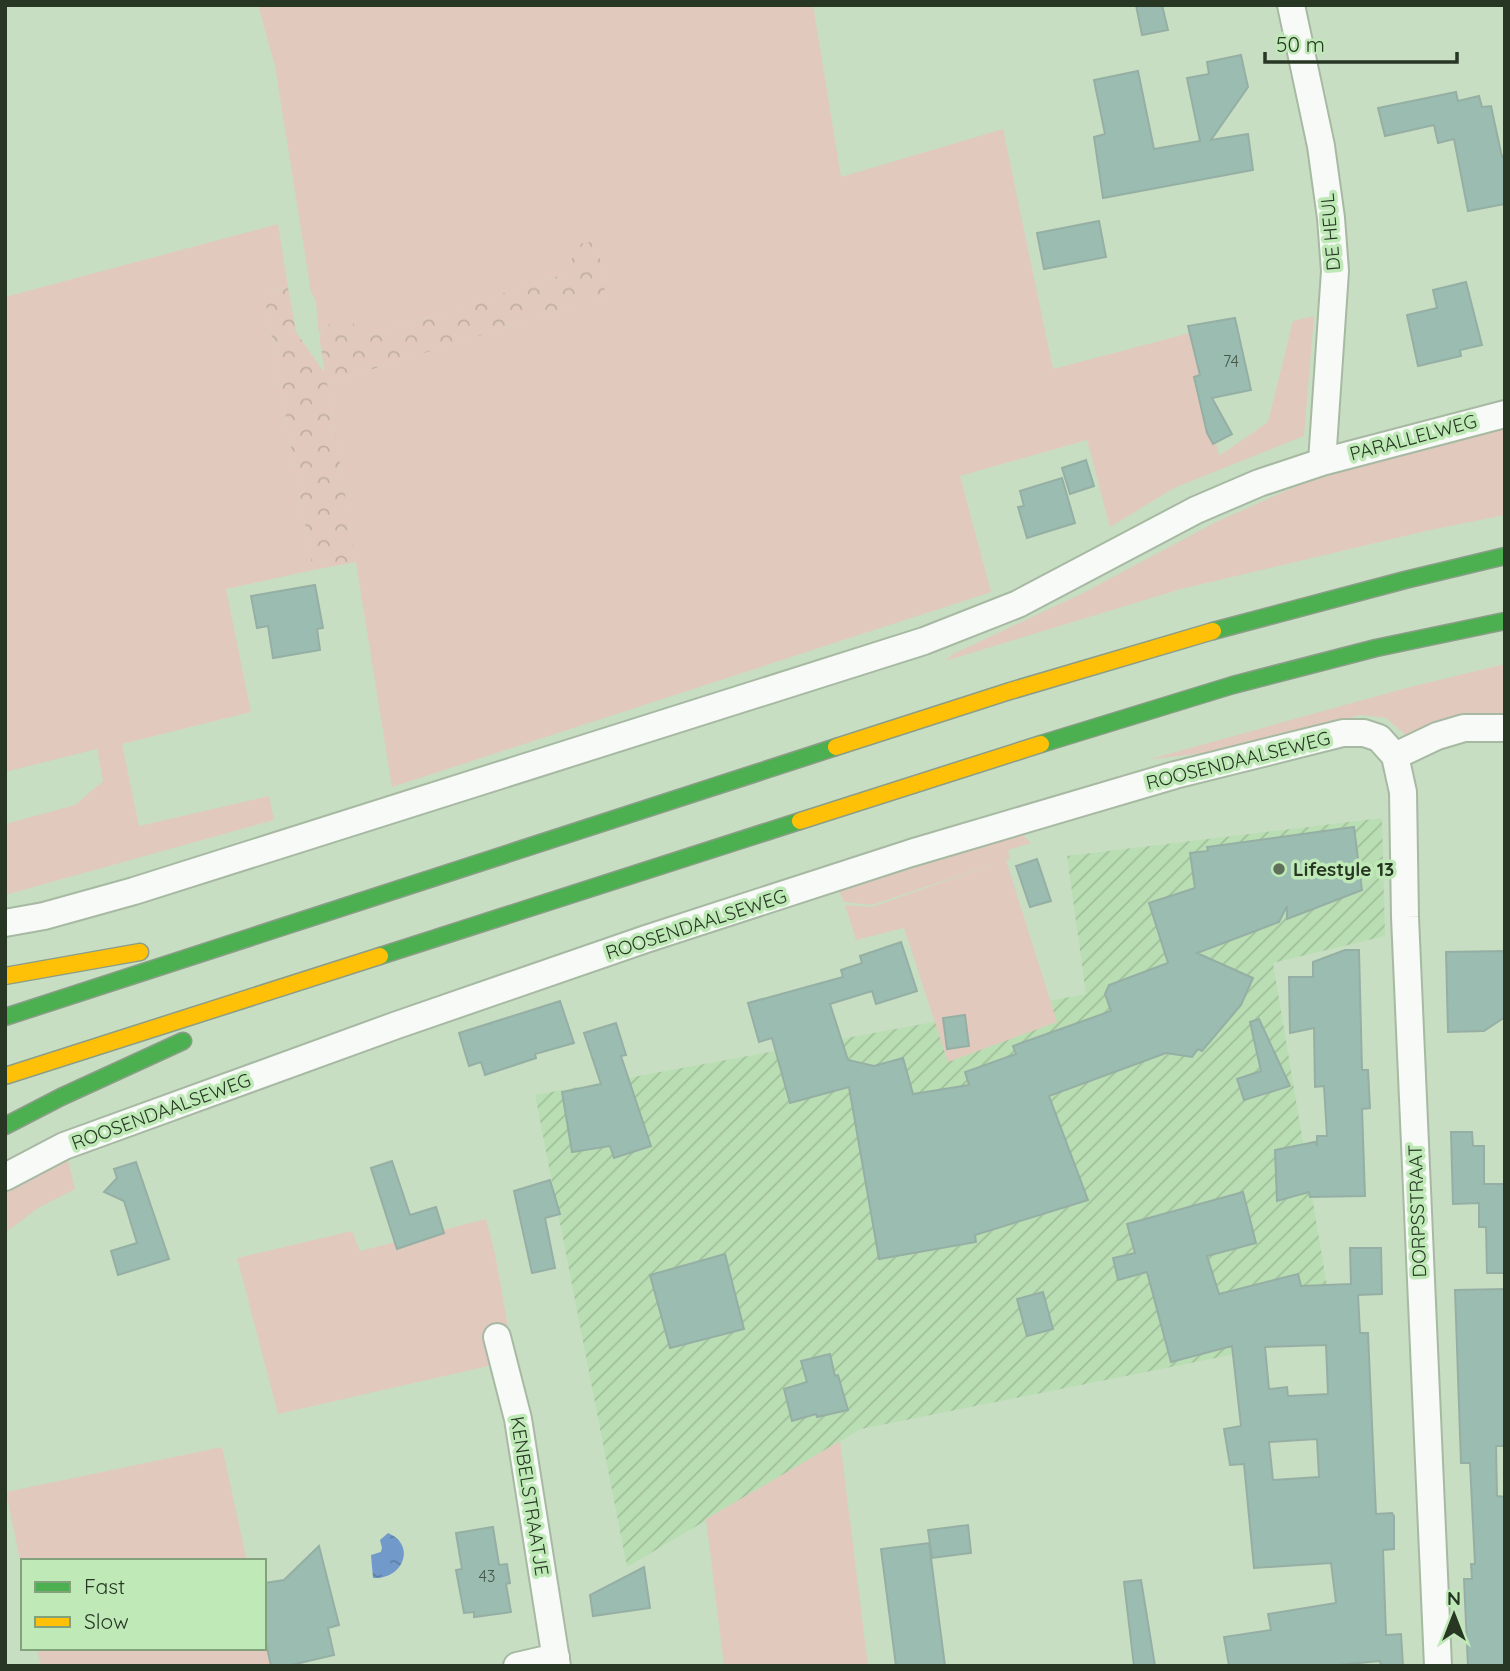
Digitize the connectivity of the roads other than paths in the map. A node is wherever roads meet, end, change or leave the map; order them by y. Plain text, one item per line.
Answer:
1 (1291, 5) edge
2 (1505, 414) edge
3 (1322, 461) junction
4 (1505, 556) edge
5 (1505, 621) edge
6 (1505, 728) edge
7 (1395, 756) junction
8 (5, 923) edge
9 (287, 926) junction
10 (346, 967) junction
11 (5, 976) edge
12 (5, 1017) edge
13 (222, 1023) dead end
14 (197, 1034) dead end
15 (5, 1076) edge
16 (5, 1126) edge
17 (5, 1177) edge
18 (496, 1337) dead end
19 (556, 1661) edge
20 (517, 1666) edge
21 (1438, 1666) edge

1 - 3 street, DE HEUL
2 - 3 street, PARALLELWEG
3 - 8 street
4 - 9 highway
5 - 10 highway
6 - 7 street
7 - 17 street, ROOSENDAALSEWEG
7 - 21 street, DORPSSTRAAT
9 - 11 highway
9 - 12 highway
10 - 13 highway
10 - 15 highway
14 - 16 highway
18 - 19 street, KENBELSTRAATJE
19 - 20 street, KENBELSTRAATJE

